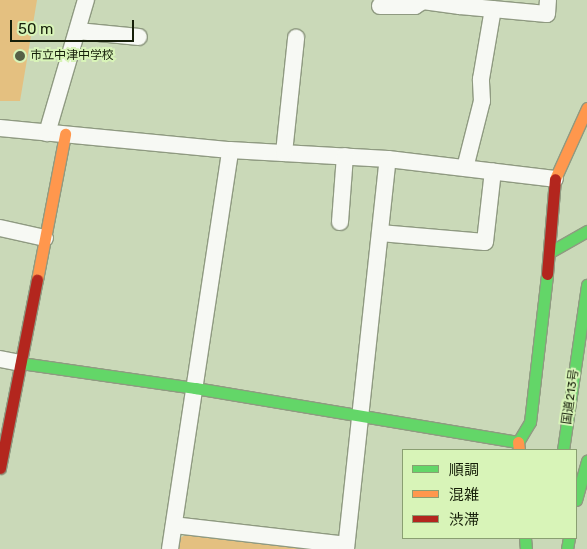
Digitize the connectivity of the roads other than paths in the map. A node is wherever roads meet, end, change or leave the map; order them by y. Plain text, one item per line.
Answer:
1 (86, 0) edge
2 (548, 0) edge
3 (460, 3) edge
4 (380, 6) dead end
5 (493, 9) junction
6 (78, 31) junction
7 (139, 37) dead end
8 (296, 38) dead end
9 (587, 108) edge
10 (0, 128) edge
11 (47, 134) junction
12 (65, 134) junction
13 (230, 150) junction
14 (284, 153) junction
15 (345, 156) junction
16 (388, 158) junction
17 (466, 168) junction
18 (493, 171) junction
19 (555, 178) junction
20 (340, 222) dead end
21 (0, 228) edge
22 (587, 231) edge
23 (380, 233) junction
24 (45, 238) junction
25 (550, 252) junction
26 (587, 285) edge
27 (0, 359) edge
28 (21, 363) junction
29 (195, 388) junction
30 (360, 415) junction
31 (519, 446) edge
32 (563, 449) edge
33 (587, 461) edge
34 (0, 468) edge
35 (577, 496) edge
36 (174, 525) junction
37 (346, 547) edge
38 (170, 549) edge

1 - 6 street
2 - 5 street
3 - 4 street
3 - 5 street
5 - 17 street
6 - 7 street
6 - 11 street
8 - 14 street
9 - 19 main road
10 - 11 street
11 - 12 street
12 - 13 street
12 - 24 main road
13 - 14 street
13 - 29 street
14 - 15 street
15 - 16 street
15 - 20 street
16 - 17 street
16 - 23 street
17 - 18 street
18 - 19 street
18 - 23 street
19 - 25 main road
21 - 24 street
22 - 25 main road
23 - 30 street
24 - 28 main road
25 - 31 main road
26 - 32 main road, 国道213号
27 - 28 street
28 - 29 main road
28 - 34 main road
29 - 30 main road
29 - 36 street
30 - 31 main road
30 - 37 street
33 - 35 main road
36 - 37 street
36 - 38 street

